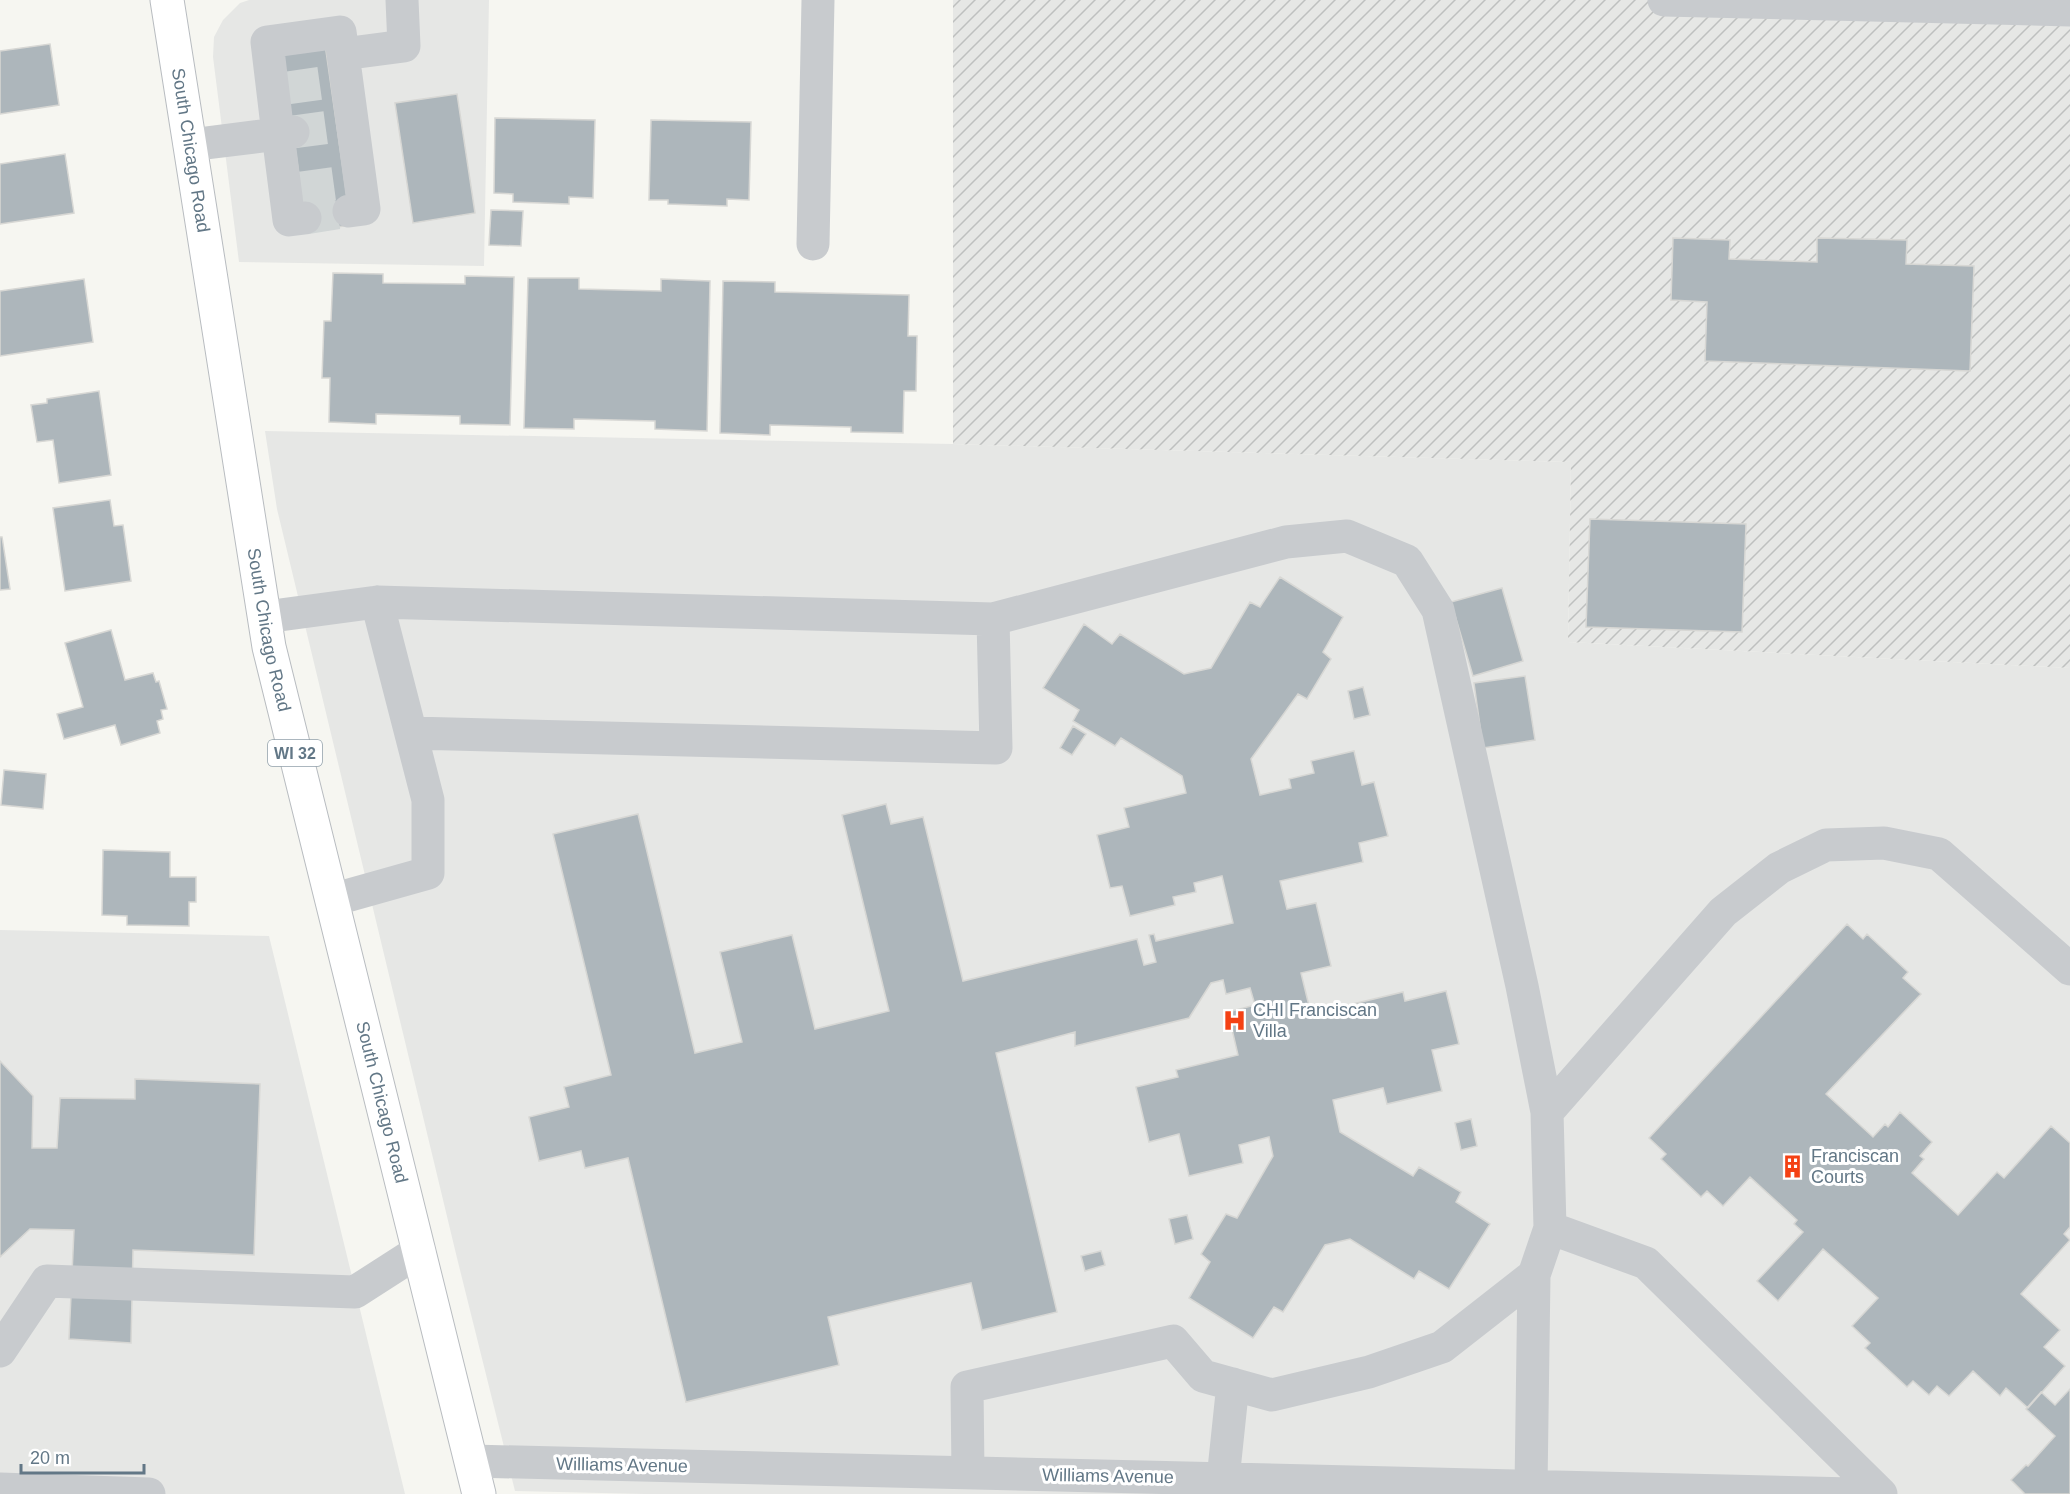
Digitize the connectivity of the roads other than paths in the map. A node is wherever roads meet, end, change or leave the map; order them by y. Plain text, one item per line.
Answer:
1 (167, 0) edge
2 (402, 0) edge
3 (818, 0) edge
4 (1664, 0) edge
5 (2070, 10) edge
6 (340, 72) junction
7 (286, 133) junction
8 (190, 145) junction
9 (351, 191) dead end
10 (297, 199) dead end
11 (813, 244) dead end
12 (377, 602) junction
13 (265, 617) junction
14 (993, 619) junction
15 (412, 734) junction
16 (332, 900) junction
17 (2070, 969) edge
18 (1547, 1112) junction
19 (1550, 1228) junction
20 (419, 1251) junction
21 (1534, 1275) junction
22 (0, 1351) edge
23 (1233, 1384) junction
24 (472, 1461) junction
25 (968, 1473) junction
26 (1223, 1479) junction
27 (758, 1481) edge
28 (1124, 1486) edge
29 (1531, 1486) junction
30 (0, 1489) edge
31 (149, 1494) edge
32 (479, 1494) edge
33 (1853, 1494) edge
34 (1881, 1494) edge

1 - 8 main road, South Chicago Road / WI 32
2 - 6 street
3 - 11 street
4 - 5 street
6 - 7 street
6 - 9 street
7 - 8 street
7 - 10 street
8 - 13 main road, South Chicago Road / WI 32
12 - 13 street
12 - 14 street
12 - 15 street
13 - 16 main road, South Chicago Road / WI 32
14 - 15 street
14 - 18 street
15 - 16 street
16 - 20 main road, South Chicago Road / WI 32
17 - 18 street
18 - 19 street
19 - 21 street
19 - 34 street
20 - 22 street
20 - 24 main road, South Chicago Road / WI 32
21 - 23 street
21 - 29 street
23 - 25 street
23 - 26 street
24 - 27 street, Williams Avenue
24 - 32 main road, South Chicago Road / WI 32
25 - 27 street, Williams Avenue
25 - 28 street, Williams Avenue
26 - 28 street, Williams Avenue
26 - 29 street, Williams Avenue
29 - 33 street, Williams Avenue
30 - 31 street

